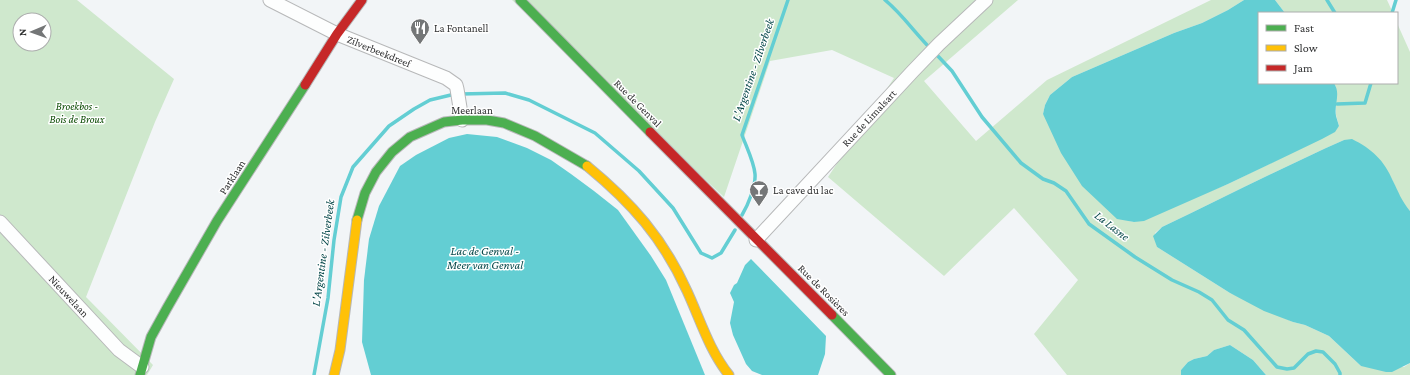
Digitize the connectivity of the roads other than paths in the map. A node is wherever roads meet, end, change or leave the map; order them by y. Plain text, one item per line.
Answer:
1 (270, 0) edge
2 (362, 0) edge
3 (520, 0) edge
4 (986, 0) edge
5 (337, 34) junction
6 (462, 120) junction
7 (0, 222) edge
8 (739, 222) joint
9 (756, 240) junction
10 (141, 371) edge
11 (334, 375) edge
12 (729, 375) edge
13 (891, 375) edge

1 - 5 street, Zilverbeekdreef
2 - 5 street, Parklaan
3 - 8 street, Rue de Genval
4 - 9 street, Rue de Limalsart
5 - 6 street, Zilverbeekdreef
5 - 10 street, Parklaan
6 - 11 street, Meerlaan
6 - 12 street, Meerlaan
7 - 10 street, Nieuwelaan
8 - 9 street, Rue de Rosières
9 - 13 street, Rue de Rosières

